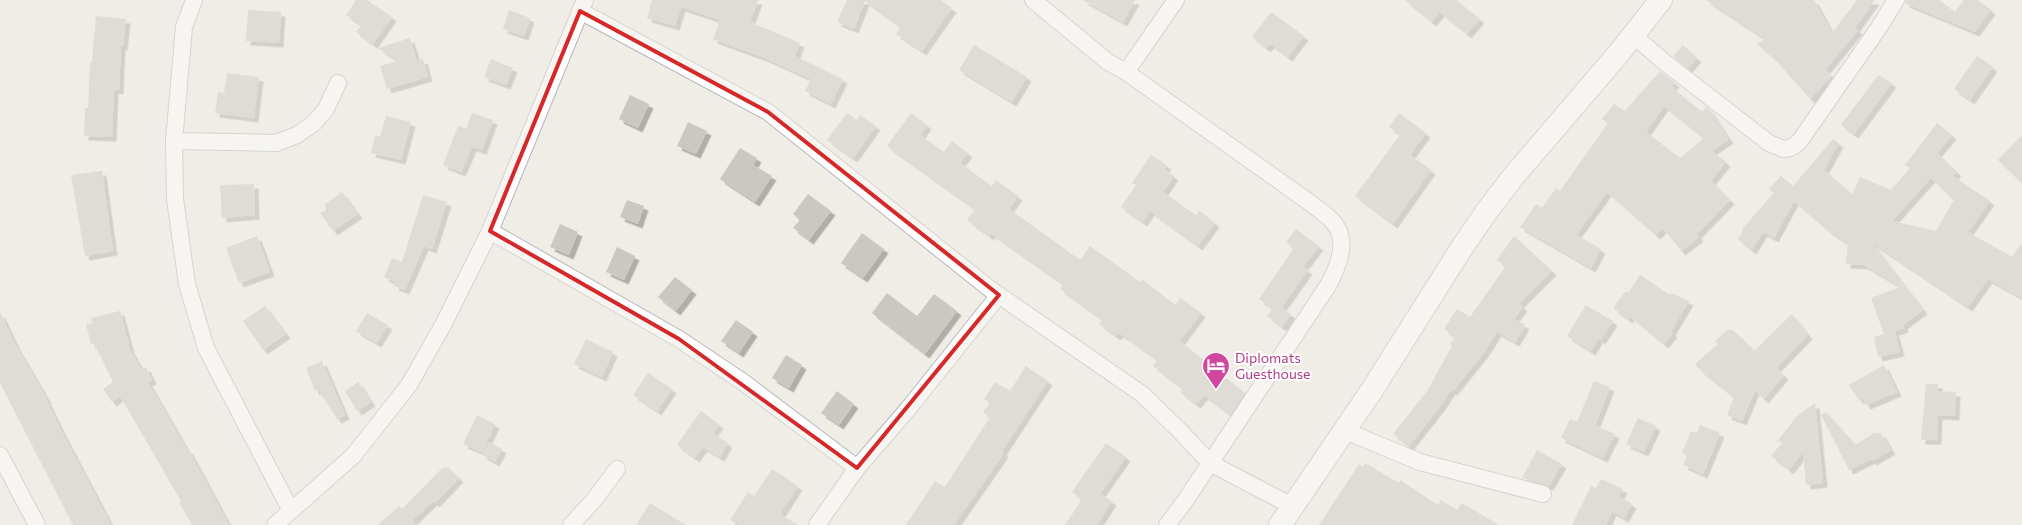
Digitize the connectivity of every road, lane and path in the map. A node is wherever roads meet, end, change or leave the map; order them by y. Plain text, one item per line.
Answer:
1 (194, 0) edge
2 (1033, 0) edge
3 (1176, 0) edge
4 (1661, 0) edge
5 (1896, 0) edge
6 (583, 5) edge
7 (1633, 35) junction
8 (1126, 72) junction
9 (338, 83) dead end
10 (174, 141) junction
11 (490, 232) junction
12 (999, 295) junction
13 (1343, 430) junction
14 (0, 455) edge
15 (1210, 463) junction
16 (856, 468) junction
17 (617, 469) dead end
18 (1542, 494) dead end
19 (1292, 506) junction
20 (291, 511) junction
21 (37, 525) edge
22 (275, 525) edge
23 (571, 525) edge
24 (817, 525) edge
25 (1167, 525) edge
26 (1280, 525) edge

1 - 10 street
2 - 8 street
3 - 8 street
4 - 7 street
5 - 7 street
6 - 11 street
6 - 12 street
7 - 13 street
8 - 15 street
9 - 10 street
10 - 20 street
11 - 16 street
11 - 20 street
12 - 15 street
12 - 16 street
13 - 18 street
13 - 19 street
14 - 21 street
15 - 19 street
15 - 25 street
16 - 24 street
17 - 23 street
19 - 26 street
20 - 22 street

